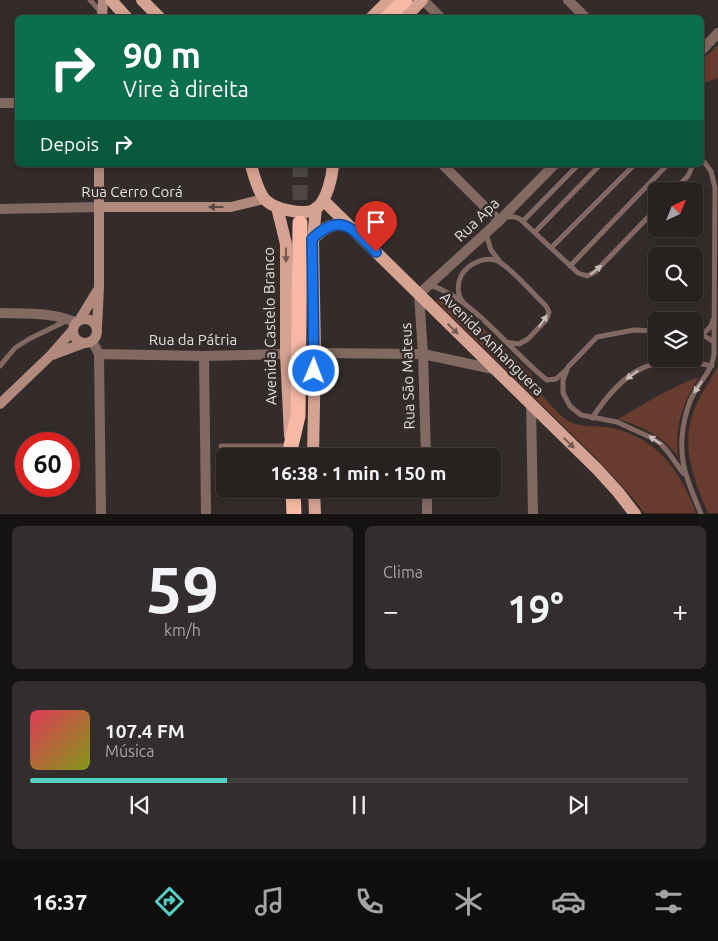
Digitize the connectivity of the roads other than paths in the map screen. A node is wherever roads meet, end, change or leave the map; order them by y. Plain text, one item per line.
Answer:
1 (90, 0) edge
2 (103, 0) edge
3 (111, 0) edge
4 (142, 0) edge
5 (388, 0) edge
6 (405, 0) edge
7 (422, 0) edge
8 (568, 0) edge
9 (102, 15) edge
10 (103, 15) edge
11 (124, 15) edge
12 (157, 15) edge
13 (374, 15) edge
14 (390, 15) edge
15 (408, 15) edge
16 (438, 15) edge
17 (583, 15) edge
18 (718, 33) edge
19 (704, 48) edge
20 (15, 103) edge
21 (0, 104) edge
22 (704, 162) edge
23 (99, 167) edge
24 (252, 167) edge
25 (333, 167) edge
26 (445, 167) edge
27 (552, 167) edge
28 (576, 167) edge
29 (598, 167) edge
30 (632, 167) edge
31 (665, 167) edge
32 (692, 167) edge
33 (682, 182) edge
34 (264, 198) junction
35 (316, 206) junction
36 (100, 207) junction
37 (283, 209) junction
38 (0, 210) edge
39 (648, 217) edge
40 (500, 219) junction
41 (523, 221) junction
42 (300, 223) tunnel mouth
43 (352, 228) junction
44 (535, 232) junction
45 (486, 234) junction
46 (312, 239) junction
47 (551, 248) junction
48 (500, 262) junction
49 (570, 266) junction
50 (429, 284) junction
51 (99, 287) junction
52 (419, 294) junction
53 (463, 302) junction
54 (0, 313) edge
55 (715, 314) junction
56 (71, 323) junction
57 (97, 328) junction
58 (648, 331) edge
59 (703, 332) edge
60 (703, 334) edge
61 (88, 342) junction
62 (505, 342) junction
63 (714, 342) junction
64 (315, 353) junction
65 (99, 354) junction
66 (286, 354) junction
67 (423, 354) junction
68 (50, 355) junction
69 (204, 356) junction
70 (0, 366) edge
71 (712, 366) junction
72 (568, 367) junction
73 (493, 368) junction
74 (0, 404) edge
75 (531, 405) junction
76 (298, 416) junction
77 (592, 418) junction
78 (221, 446) dead end
79 (249, 448) edge
80 (291, 448) edge
81 (292, 448) edge
82 (312, 448) edge
83 (313, 448) edge
84 (426, 448) edge
85 (686, 477) junction
86 (293, 498) edge
87 (314, 498) edge
88 (427, 498) edge
89 (101, 514) edge
90 (206, 514) edge
91 (294, 514) edge
92 (315, 514) edge
93 (427, 514) edge
94 (533, 514) edge
95 (635, 514) edge
96 (701, 514) edge

1 - 9 lane
2 - 10 street
3 - 11 main road
4 - 12 main road
5 - 13 main road
6 - 14 highway
7 - 15 main road
7 - 16 street
8 - 17 street
18 - 19 street
20 - 21 street
22 - 55 lane
23 - 36 street
24 - 34 main road
25 - 35 main road, Avenida Castelo Branco
26 - 40 street
27 - 40 street, Rua Apa
28 - 41 lane
29 - 44 lane
30 - 47 lane
31 - 49 lane
32 - 33 lane
34 -> 36 street, Rua Cerro Corá
34 - 37 main road
35 - 37 main road
35 - 43 main road, Avenida Anhanguera
35 - 46 main road, Avenida Castelo Branco
36 - 38 street, Rua Cerro Corá
36 - 51 street
37 -> 66 main road, Avenida Castelo Branco
49 -> 39 lane
40 - 41 lane
40 - 45 street, Rua Apa
41 - 44 lane
42 - 76 highway, Avenida Castelo Branco
43 - 46 main road
43 - 52 main road, Avenida Anhanguera
44 - 47 lane
45 - 48 lane
45 - 50 street, Rua Apa
46 - 64 main road, Avenida Castelo Branco
47 - 49 lane
48 - 53 lane
62 -> 48 lane
50 - 52 street, Rua Apa
50 - 53 lane
51 - 56 street
51 - 57 street
52 - 67 street, Rua São Mateus
52 -> 73 main road, Avenida Anhanguera
53 - 62 lane
54 - 56 street
55 - 59 lane
55 - 63 lane
56 - 57 street
56 - 61 street
56 - 68 street
56 - 70 lane
57 - 61 street
58 - 72 lane
60 - 63 lane
61 - 65 street
61 - 68 street
62 - 72 lane
63 - 71 lane
64 - 67 street
64 - 83 main road, Avenida Castelo Branco
65 - 69 street, Rua da Pátria
65 - 89 street
66 - 69 street, Rua da Pátria
66 - 80 main road, Avenida Castelo Branco
67 - 73 street
67 - 84 street, Rua São Mateus
68 - 74 street
69 - 90 street
71 -> 77 lane
71 -> 85 lane
72 - 77 lane
73 - 75 main road, Avenida Anhanguera
75 - 94 street
75 -> 95 main road, Avenida Anhanguera
76 - 81 highway, Avenida Castelo Branco
76 - 82 main road, Avenida Castelo Branco
85 -> 77 lane
78 - 79 lane
85 - 96 lane
86 - 91 highway
87 - 92 main road
88 - 93 street

